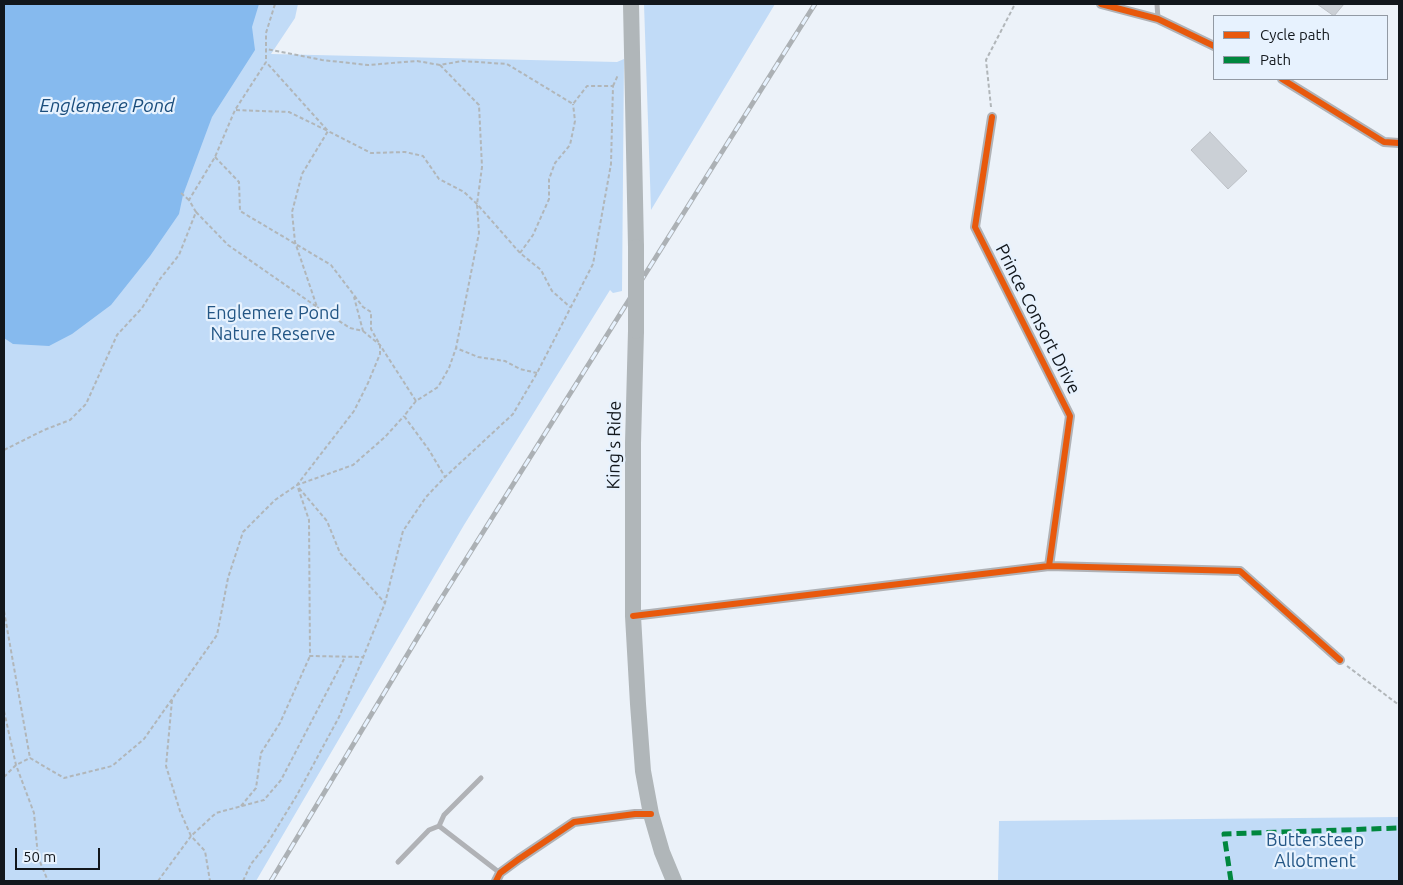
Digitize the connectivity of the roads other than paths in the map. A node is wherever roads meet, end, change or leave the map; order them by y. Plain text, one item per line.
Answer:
1 (631, 4) edge
2 (1101, 4) edge
3 (1157, 4) edge
4 (1158, 19) junction
5 (1213, 46) edge
6 (1284, 80) edge
7 (992, 117) road end
8 (1399, 143) edge
9 (1048, 566) junction
10 (633, 616) junction
11 (1340, 660) road end
12 (481, 778) dead end
13 (651, 814) junction
14 (439, 826) junction
15 (398, 862) dead end
16 (498, 877) edge
17 (674, 881) edge

1 - 10 main road, King's Ride, bridge
2 - 4 street
3 - 4 lane
4 - 5 street
6 - 8 street
7 - 9 street, Prince Consort Drive
9 - 10 street
9 - 11 street
10 - 13 main road, King's Ride
12 - 14 lane
13 - 16 street
13 - 17 main road, King's Ride
14 - 15 lane
14 - 16 lane

